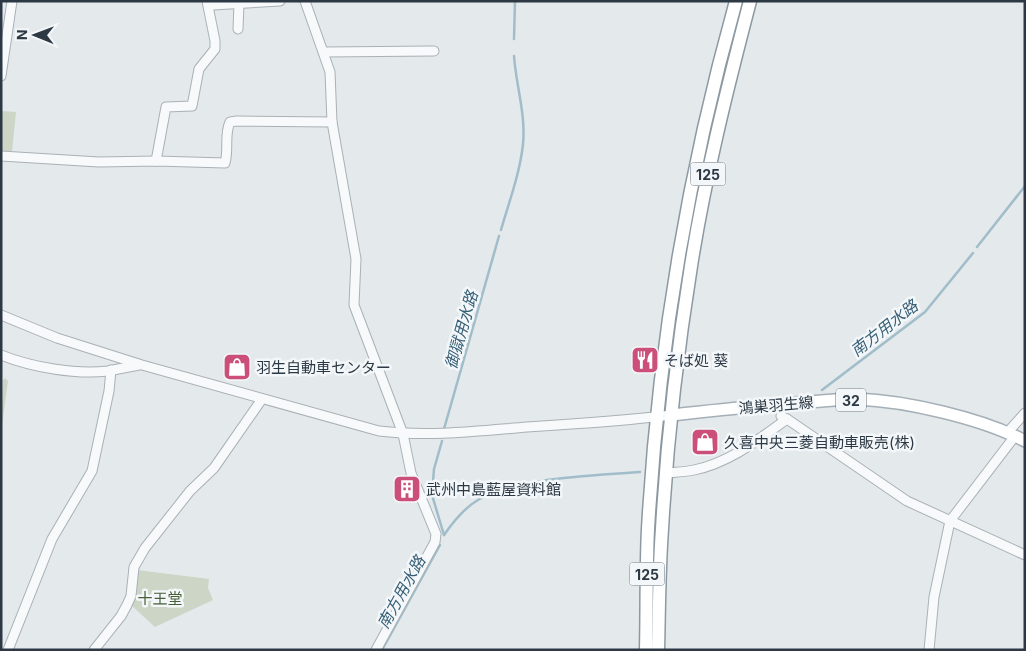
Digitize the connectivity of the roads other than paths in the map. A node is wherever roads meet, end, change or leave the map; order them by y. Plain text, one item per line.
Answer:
1 (12, 1) edge
2 (208, 1) edge
3 (280, 1) edge
4 (305, 1) edge
5 (736, 1) edge
6 (750, 1) edge
7 (239, 3) junction
8 (238, 29) dead end
9 (434, 51) dead end
10 (324, 52) junction
11 (1, 76) edge
12 (332, 122) junction
13 (1, 156) edge
14 (156, 161) junction
15 (1, 315) edge
16 (1, 355) edge
17 (142, 364) junction
18 (110, 370) junction
19 (262, 399) junction
20 (1025, 413) edge
21 (672, 415) junction
22 (658, 417) junction
23 (403, 434) junction
24 (1015, 437) edge
25 (666, 473) junction
26 (950, 521) junction
27 (1025, 555) edge
28 (8, 650) edge
29 (94, 650) edge
30 (376, 650) edge
31 (646, 650) edge
32 (658, 650) edge
33 (929, 650) edge

1 - 11 street
2 - 7 street
2 - 14 street
3 - 7 street
4 - 10 street
5 - 22 highway, 125
6 - 21 highway, 125
7 - 8 street
9 - 10 street
10 - 12 street
12 - 14 street
12 - 23 street
13 - 14 street
15 - 17 street
16 - 18 street
17 - 18 street
17 - 19 street
18 - 28 street
19 - 23 street
19 - 29 street
20 - 24 street
21 - 22 street
21 - 24 main road, 鴻巣羽生線 / 32
21 - 25 highway, 125
22 - 23 street
22 - 31 highway, 125
23 - 30 street
24 - 26 street
25 - 26 street
25 - 32 highway, 125
26 - 27 street
26 - 33 street

